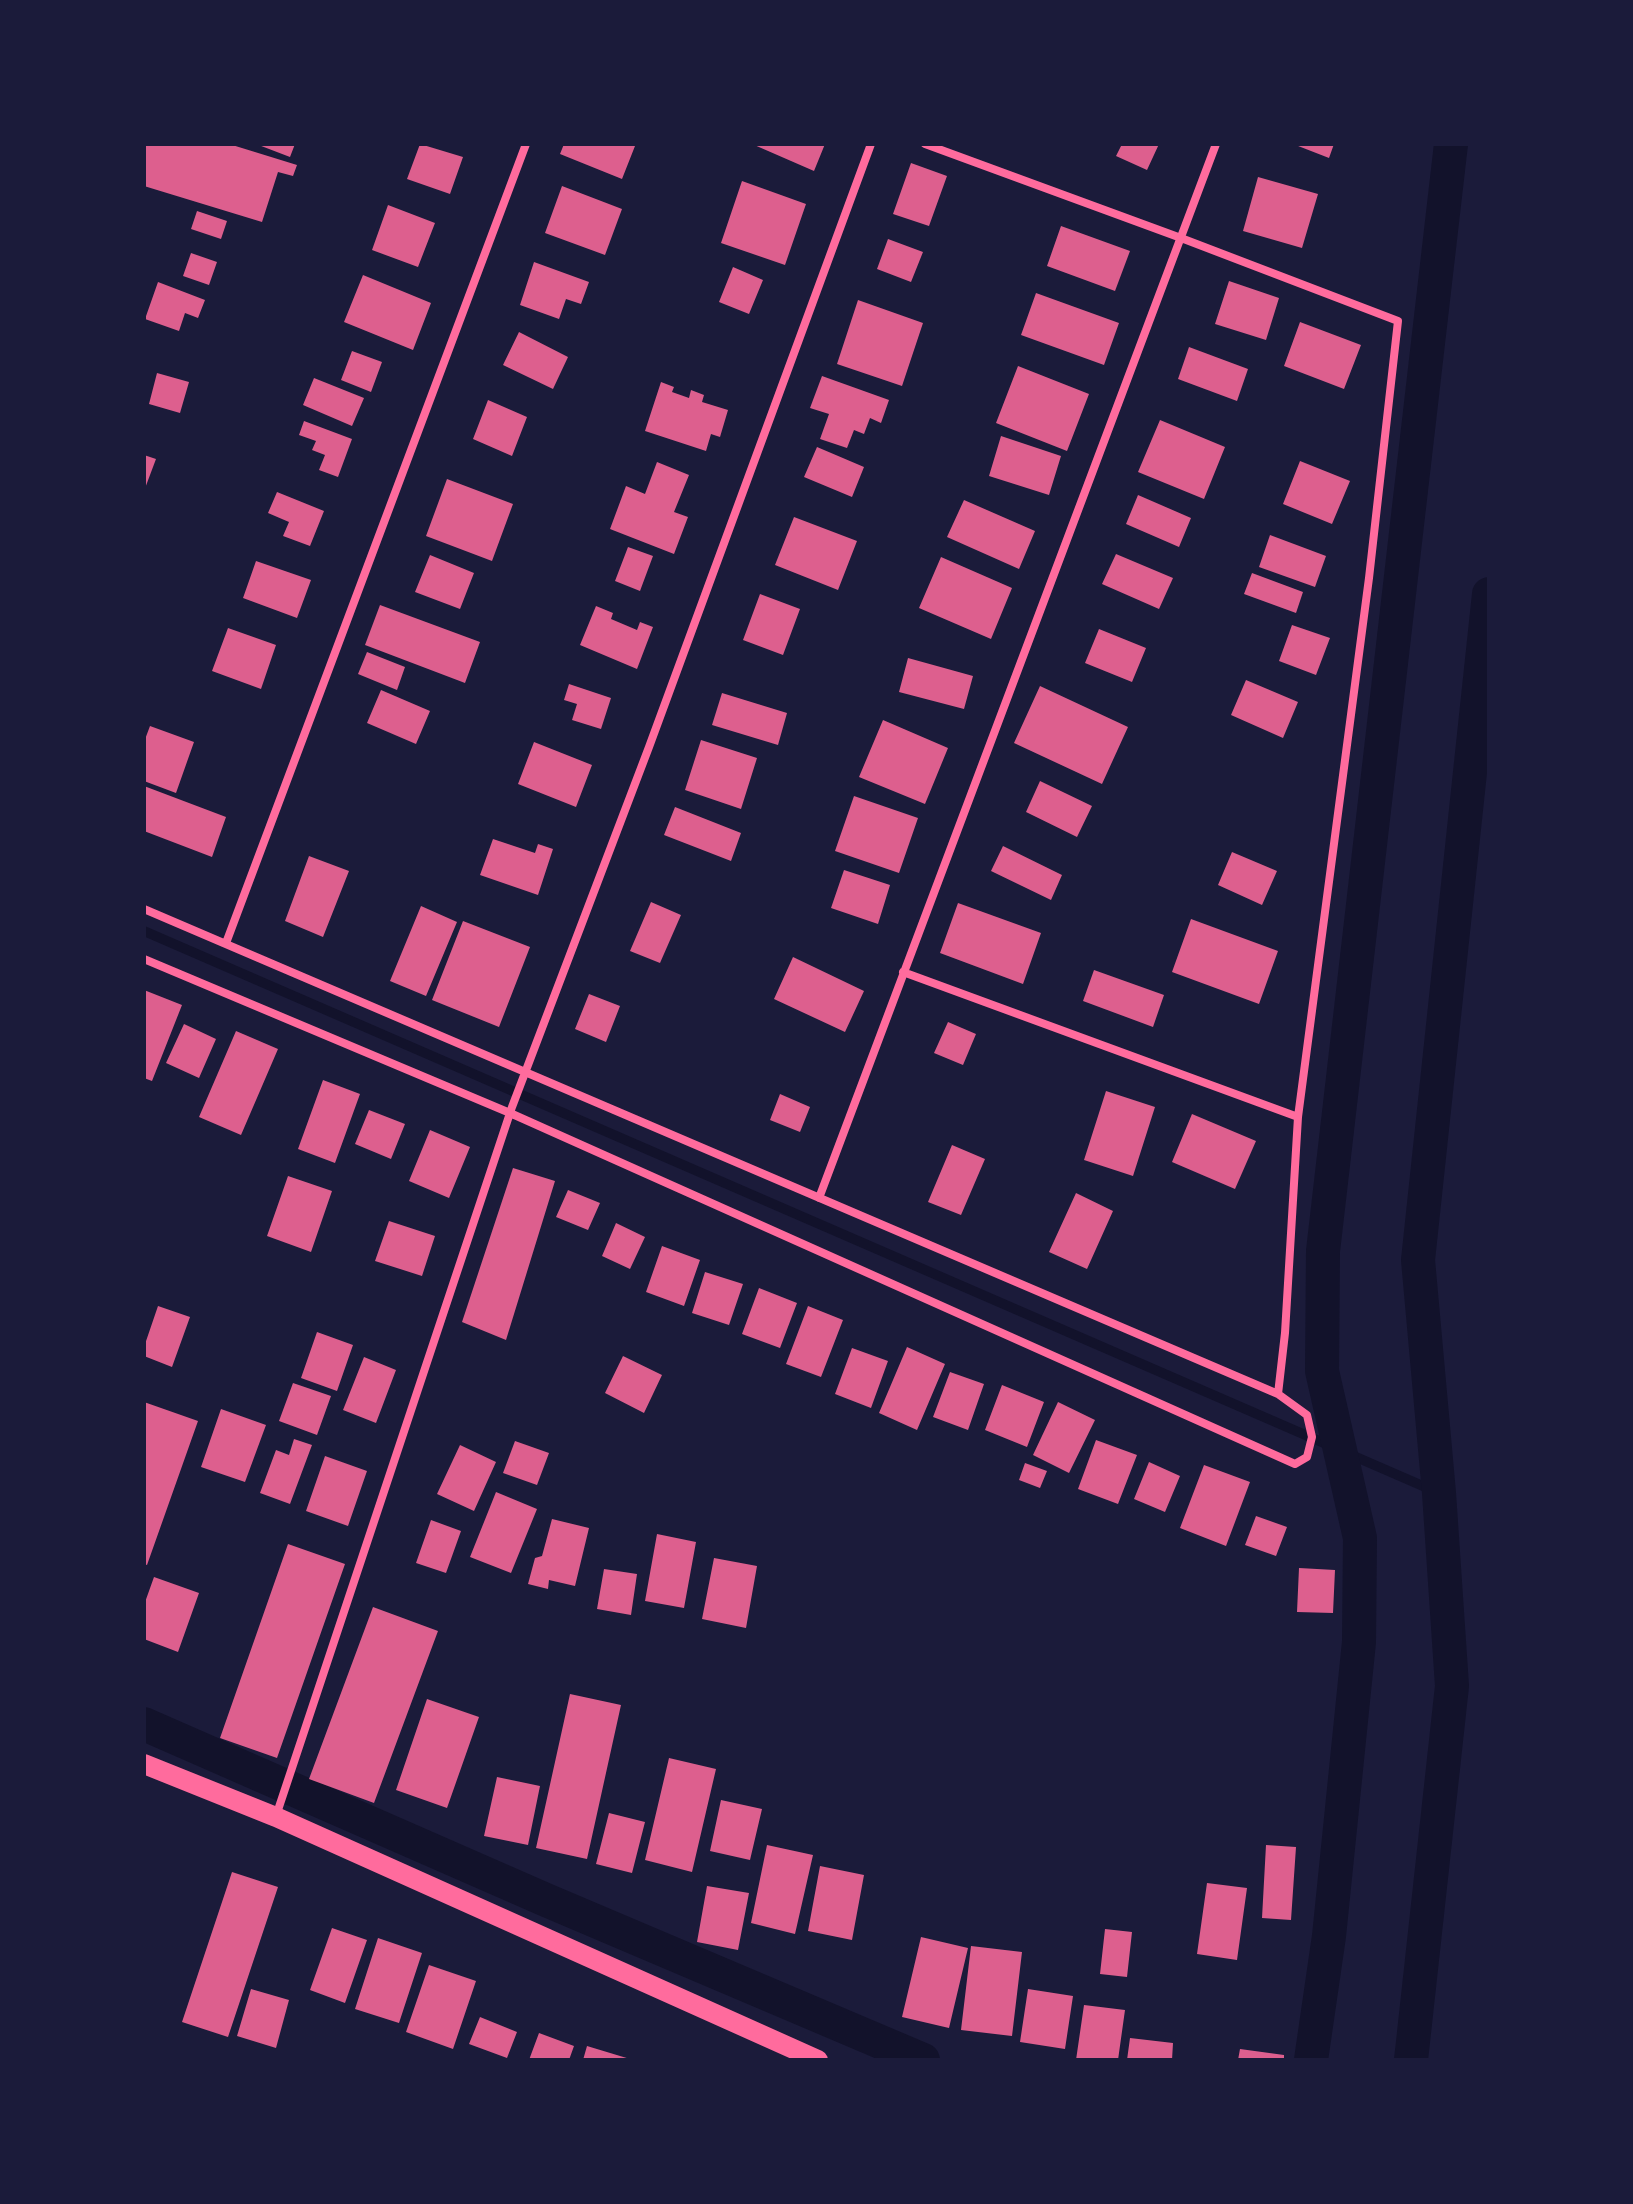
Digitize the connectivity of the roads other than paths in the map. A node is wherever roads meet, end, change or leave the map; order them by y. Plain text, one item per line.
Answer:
1 (526, 144) edge
2 (871, 144) edge
3 (925, 144) edge
4 (1216, 144) edge
5 (1181, 238) junction
6 (144, 909) edge
7 (226, 943) junction
8 (144, 959) edge
9 (903, 972) junction
10 (524, 1076) junction
11 (511, 1110) junction
12 (1298, 1117) junction
13 (819, 1198) junction
14 (1278, 1394) junction
15 (144, 1764) edge
16 (276, 1817) junction
17 (818, 2060) edge

1 - 7 street
2 - 10 street
3 - 5 street
4 - 5 street
5 - 9 street
5 - 12 street
6 - 7 street
7 - 10 street
8 - 11 street
9 - 12 street
9 - 13 street
10 - 11 street
10 - 13 street
11 - 14 street
11 - 16 street
12 - 14 street
13 - 14 street
15 - 16 main road
16 - 17 main road

